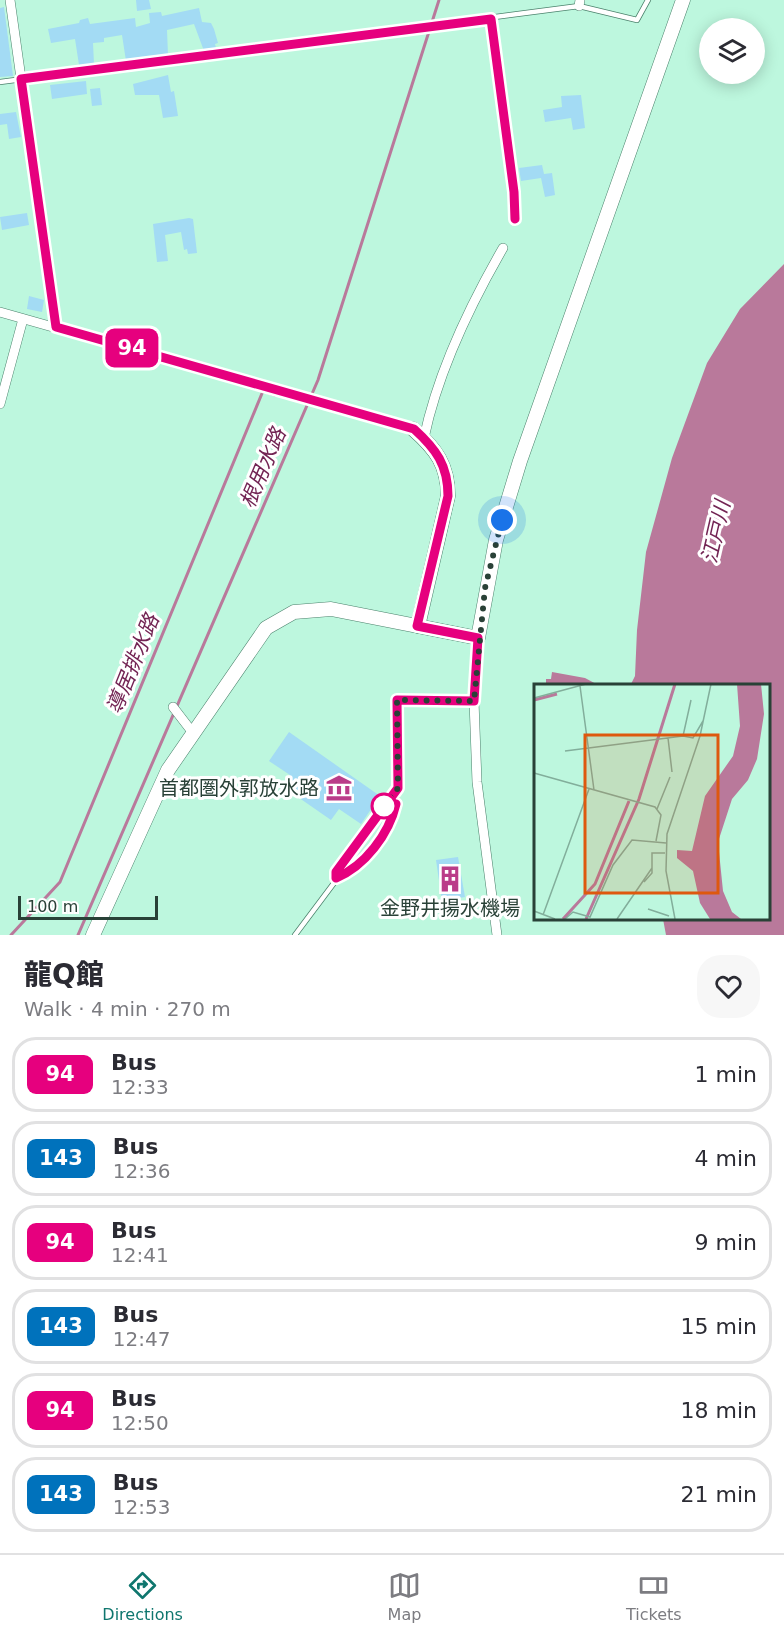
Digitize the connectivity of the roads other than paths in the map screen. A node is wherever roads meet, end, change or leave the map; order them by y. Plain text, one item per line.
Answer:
1 (10, 0) edge
2 (648, 0) edge
3 (683, 0) edge
4 (580, 3) edge
5 (491, 19) junction
6 (21, 79) junction
7 (0, 82) edge
8 (515, 219) dead end
9 (503, 248) dead end
10 (0, 312) edge
11 (23, 319) junction
12 (56, 327) junction
13 (0, 404) edge
14 (419, 433) junction
15 (417, 626) junction
16 (478, 638) junction
17 (474, 701) junction
18 (173, 707) dead end
19 (193, 734) junction
20 (398, 788) junction
21 (336, 878) junction
22 (93, 935) edge
23 (295, 935) edge
24 (497, 935) edge

1 - 6 street
2 - 4 lane
3 - 16 street
4 - 5 lane
5 - 6 lane
5 - 8 lane
6 - 7 lane
6 - 12 street
9 - 14 street
10 - 11 street
11 - 12 street
11 - 13 street
12 - 14 street
14 - 15 street
15 - 16 street
15 - 19 street
16 - 17 street
17 - 20 lane
17 - 24 street
18 - 19 street
19 - 22 street
20 - 21 lane
20 - 21 lane
21 - 23 lane

